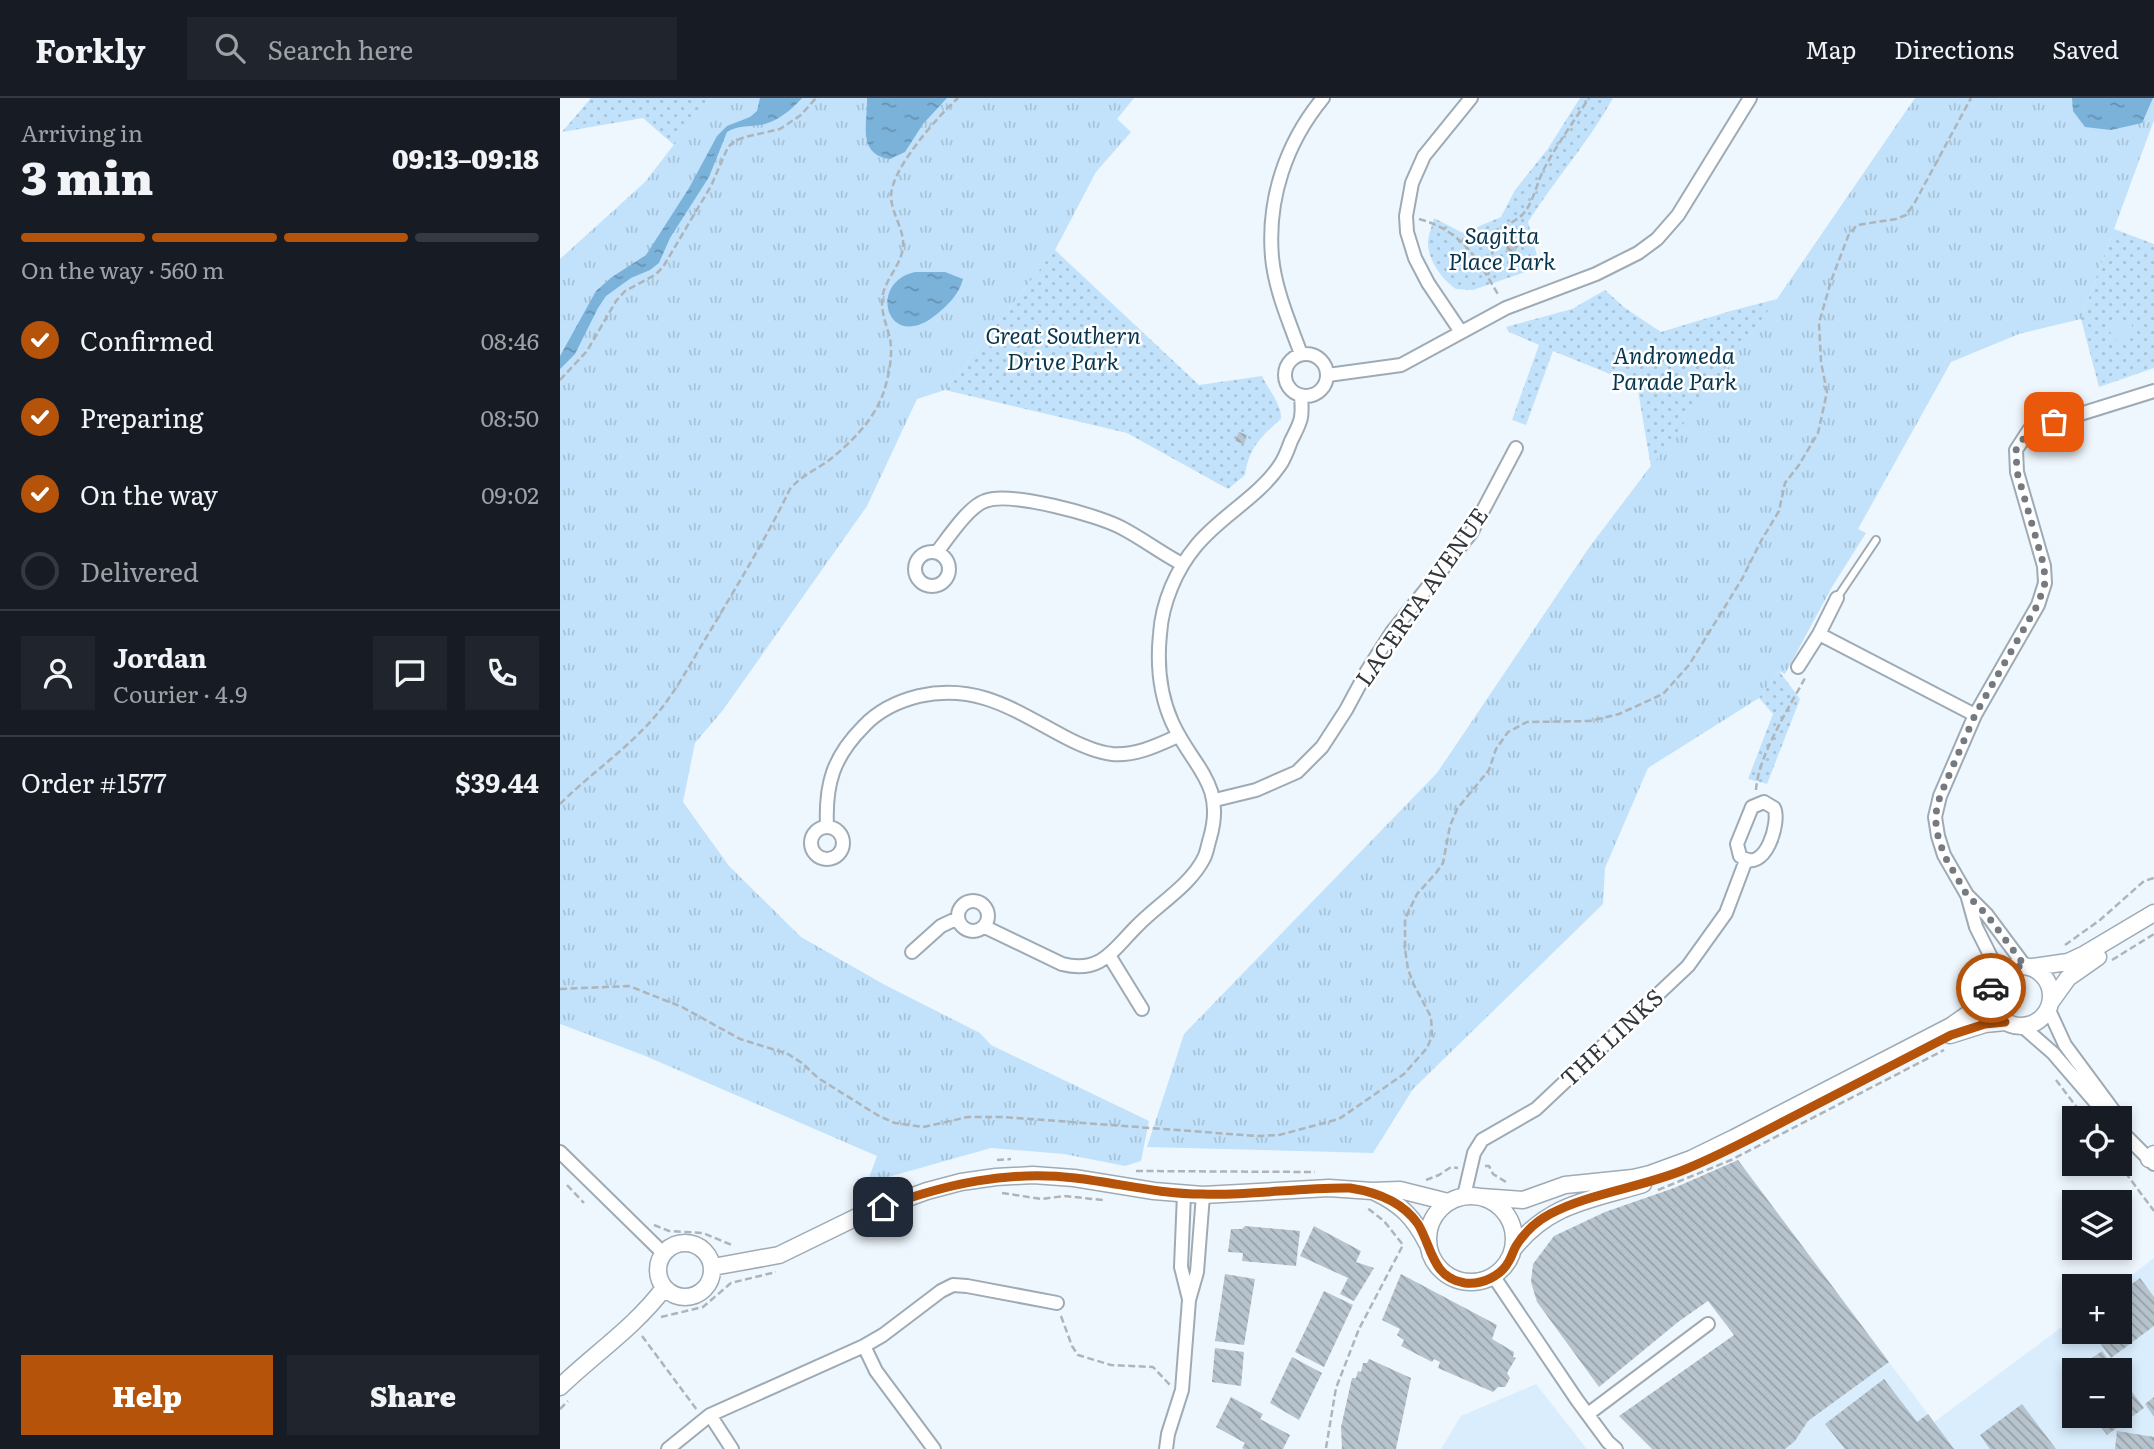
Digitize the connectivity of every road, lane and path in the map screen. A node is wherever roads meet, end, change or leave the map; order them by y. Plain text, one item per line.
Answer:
1 (816, 98) edge
2 (958, 98) edge
3 (1323, 98) edge
4 (1471, 98) edge
5 (1589, 98) edge
6 (1750, 98) edge
7 (1971, 98) edge
8 (1406, 216) junction
9 (1497, 230) junction
10 (1462, 240) junction
11 (1495, 242) junction
12 (1504, 246) dead end
13 (1488, 277) junction
14 (1506, 308) junction
15 (1461, 332) junction
16 (1301, 355) junction
17 (1328, 375) junction
18 (560, 380) edge
19 (2154, 391) edge
20 (1301, 396) junction
21 (1516, 448) dead end
22 (1876, 540) dead end
23 (937, 552) dead end
24 (1182, 564) junction
25 (1837, 598) joint
26 (1819, 634) junction
27 (1801, 663) joint
28 (1975, 715) junction
29 (1178, 736) junction
30 (1215, 800) junction
31 (1757, 803) junction
32 (560, 804) edge
33 (827, 827) dead end
34 (1746, 860) junction
35 (2154, 878) edge
36 (1967, 895) junction
37 (2154, 913) edge
38 (958, 918) junction
39 (2154, 924) edge
40 (985, 927) junction
41 (2058, 949) dead end
42 (912, 952) dead end
43 (1110, 957) junction
44 (2028, 966) junction
45 (560, 989) edge
46 (1991, 989) junction
47 (2049, 1005) junction
48 (1142, 1009) dead end
49 (2005, 1022) junction
50 (2022, 1026) junction
51 (1947, 1049) dead end
52 (2049, 1071) dead end
53 (2076, 1106) edge
54 (2098, 1106) edge
55 (2110, 1106) edge
56 (2132, 1142) edge
57 (560, 1152) edge
58 (2152, 1159) edge
59 (1016, 1160) dead end
60 (990, 1161) dead end
61 (1470, 1167) junction
62 (1128, 1170) dead end
63 (1326, 1172) dead end
64 (2128, 1176) edge
65 (1416, 1179) dead end
66 (567, 1185) dead end
67 (1657, 1190) dead end
68 (1372, 1191) junction
69 (999, 1193) dead end
70 (1185, 1194) junction
71 (1203, 1195) junction
72 (1464, 1196) junction
73 (1481, 1197) junction
74 (1522, 1200) junction
75 (1115, 1201) dead end
76 (1448, 1202) junction
77 (584, 1203) dead end
78 (1359, 1203) dead end
79 (2154, 1211) edge
80 (643, 1233) junction
81 (1427, 1243) junction
82 (736, 1247) dead end
83 (1514, 1248) junction
84 (663, 1254) junction
85 (713, 1267) junction
86 (781, 1270) dead end
87 (1494, 1277) junction
88 (664, 1288) junction
89 (1189, 1300) junction
90 (1057, 1303) joint
91 (656, 1319) dead end
92 (1708, 1324) dead end
93 (649, 1328) dead end
94 (864, 1346) junction
95 (560, 1387) edge
96 (1182, 1390) junction
97 (1588, 1415) junction
98 (707, 1417) junction
99 (1326, 1448) edge
100 (668, 1449) edge
101 (732, 1449) edge
102 (934, 1449) edge
103 (1166, 1449) edge
104 (1616, 1449) edge

1 - 18 path
2 - 32 path
3 - 16 street
4 - 8 street
5 - 9 path
6 - 14 street
7 - 45 path
8 - 10 path
8 - 15 street
9 - 10 path
9 - 11 path
10 - 13 path
11 - 12 path
11 - 13 path
13 - 14 path
14 - 15 street
15 - 17 street
16 - 17 street
16 - 20 street
17 - 20 street
19 - 28 street
20 - 24 street
21 - 30 street, LACERTA AVENUE
22 - 25 lane
23 - 24 street
24 - 29 street
25 - 26 street
26 - 27 street
26 - 28 street
27 - 31 path
28 - 36 street
29 - 30 street
29 - 33 street
30 - 43 street
31 - 34 street, THE LINKS
31 - 34 street, THE LINKS
34 - 61 street, THE LINKS
35 - 41 path
36 - 44 street
36 - 46 street
37 - 44 street
38 - 40 street
38 - 40 street
38 - 42 street
39 - 47 street
40 - 43 street
43 - 48 street
44 - 46 street
44 - 47 street
46 - 49 street
46 - 74 street
47 - 50 street
47 - 55 street
49 - 50 street
49 - 83 street
50 - 54 street
51 - 67 path
52 - 53 path
56 - 58 street
57 - 80 street
59 - 60 path
61 - 65 path
61 - 72 street, THE LINKS
61 - 74 path
62 - 63 path
64 - 79 path
66 - 77 path
68 - 71 street
68 - 76 street
68 - 81 street
69 - 75 path
70 - 71 street
70 - 85 street
70 - 89 street
71 - 89 street
72 - 73 street
72 - 76 street
73 - 74 street
73 - 83 street
76 - 81 street
78 - 99 path
80 - 82 path
80 - 84 street
81 - 87 street
83 - 87 street
84 - 85 street
84 - 88 street
85 - 88 street
86 - 91 path
87 - 97 street
88 - 95 street
89 - 96 street
90 - 94 street
90 - 96 path
92 - 97 street
93 - 98 path
94 - 98 street
94 - 102 street
96 - 103 street
97 - 104 street
98 - 100 street
98 - 101 street

